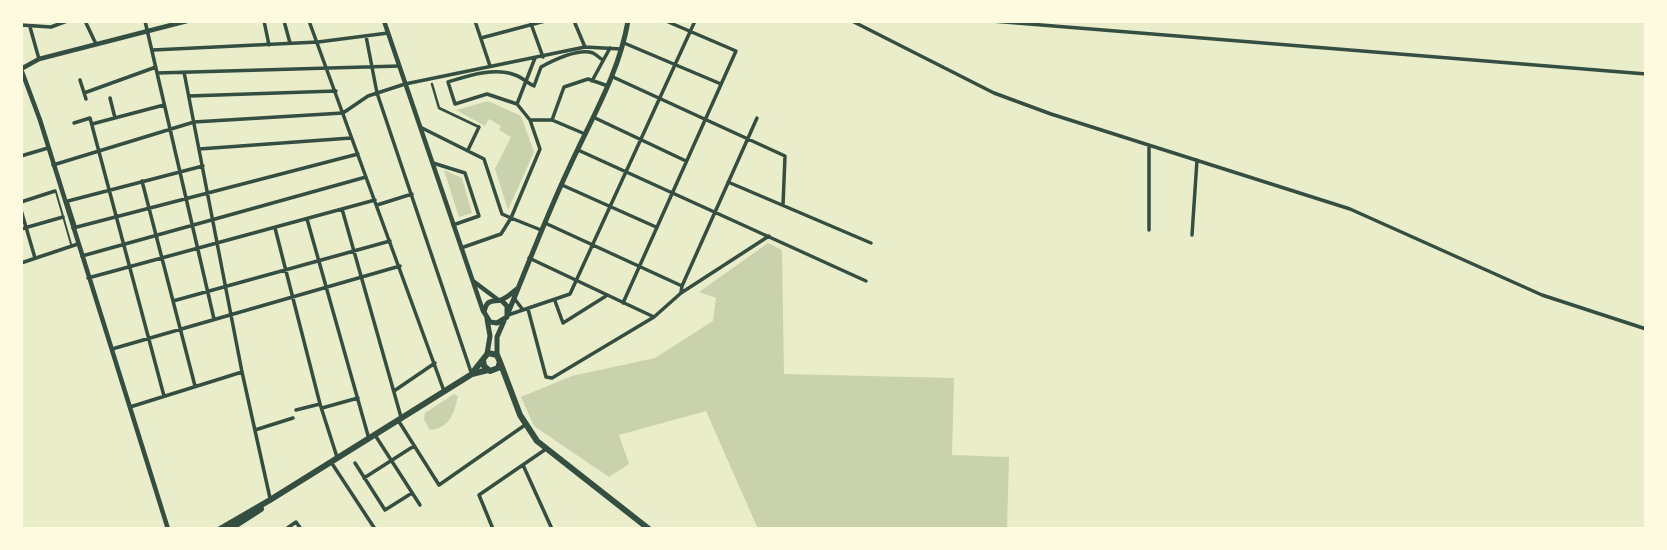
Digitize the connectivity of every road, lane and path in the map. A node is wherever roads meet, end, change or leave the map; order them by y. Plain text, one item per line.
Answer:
1 (67, 21) edge
2 (145, 21) edge
3 (187, 21) edge
4 (264, 21) edge
5 (284, 21) edge
6 (309, 21) edge
7 (384, 21) edge
8 (421, 21) edge
9 (475, 21) edge
10 (545, 21) edge
11 (574, 21) edge
12 (628, 21) edge
13 (666, 21) edge
14 (695, 21) edge
15 (852, 21) edge
16 (992, 21) edge
17 (89, 22) edge
18 (414, 22) edge
19 (41, 23) edge
20 (530, 23) edge
21 (21, 25) edge
22 (30, 27) junction
23 (148, 31) junction
24 (690, 31) junction
25 (388, 33) junction
26 (366, 36) junction
27 (481, 38) junction
28 (318, 42) junction
29 (290, 43) junction
30 (96, 44) junction
31 (268, 45) junction
32 (624, 46) junction
33 (584, 47) junction
34 (610, 48) junction
35 (152, 50) junction
36 (543, 57) junction
37 (535, 58) junction
38 (39, 59) junction
39 (603, 60) junction
40 (675, 64) junction
41 (399, 66) junction
42 (490, 66) junction
43 (156, 67) junction
44 (371, 67) junction
45 (21, 69) edge
46 (327, 69) junction
47 (184, 72) junction
48 (158, 74) junction
49 (454, 74) junction
50 (1646, 74) edge
51 (612, 77) junction
52 (456, 79) junction
53 (80, 80) dead end
54 (592, 81) junction
55 (526, 83) junction
56 (405, 84) junction
57 (432, 84) dead end
58 (722, 84) junction
59 (608, 86) junction
60 (336, 91) junction
61 (377, 93) junction
62 (189, 96) junction
63 (110, 98) dead end
64 (659, 99) junction
65 (517, 104) junction
66 (165, 105) junction
67 (343, 113) junction
68 (593, 117) junction
69 (115, 118) junction
70 (757, 118) dead end
71 (704, 119) junction
72 (530, 120) junction
73 (552, 120) junction
74 (194, 122) junction
75 (74, 123) dead end
76 (92, 124) junction
77 (420, 127) junction
78 (479, 127) joint
79 (170, 129) junction
80 (585, 134) junction
81 (352, 138) junction
82 (641, 139) junction
83 (748, 139) junction
84 (1149, 145) junction
85 (48, 148) junction
86 (200, 149) junction
87 (577, 149) junction
88 (468, 150) junction
89 (99, 151) junction
90 (358, 154) junction
91 (21, 156) edge
92 (1197, 160) junction
93 (686, 161) junction
94 (432, 163) junction
95 (53, 165) junction
96 (203, 166) junction
97 (180, 171) junction
98 (626, 172) junction
99 (366, 177) junction
100 (142, 181) junction
101 (728, 182) junction
102 (561, 184) junction
103 (109, 189) junction
104 (55, 191) joint
105 (208, 192) junction
106 (672, 192) junction
107 (412, 194) junction
108 (186, 198) junction
109 (68, 201) joint
110 (21, 202) edge
111 (376, 203) junction
112 (783, 205) junction
113 (611, 206) junction
114 (149, 208) junction
115 (342, 209) junction
116 (21, 210) edge
117 (715, 212) junction
118 (63, 217) junction
119 (116, 217) junction
120 (511, 218) junction
121 (214, 219) junction
122 (307, 219) junction
123 (545, 223) junction
124 (192, 224) junction
125 (453, 225) junction
126 (656, 227) junction
127 (23, 228) edge
128 (74, 228) junction
129 (275, 228) junction
130 (541, 230) junction
131 (1149, 230) dead end
132 (1192, 235) dead end
133 (156, 236) junction
134 (769, 236) junction
135 (391, 241) junction
136 (871, 243) dead end
137 (124, 244) junction
138 (219, 244) junction
139 (75, 245) junction
140 (593, 245) junction
141 (461, 248) junction
142 (198, 249) junction
143 (354, 251) junction
144 (81, 256) junction
145 (35, 258) junction
146 (529, 258) junction
147 (162, 259) junction
148 (319, 261) junction
149 (21, 262) edge
150 (400, 266) junction
151 (639, 266) junction
152 (130, 268) junction
153 (287, 270) junction
154 (362, 277) junction
155 (88, 278) junction
156 (473, 281) junction
157 (577, 281) junction
158 (866, 281) dead end
159 (227, 285) junction
160 (681, 286) junction
161 (327, 287) junction
162 (519, 287) junction
163 (208, 292) junction
164 (681, 293) junction
165 (607, 295) junction
166 (292, 297) junction
167 (514, 298) junction
168 (499, 300) junction
169 (555, 301) junction
170 (173, 302) junction
171 (623, 303) junction
172 (525, 309) junction
173 (484, 312) junction
174 (232, 315) junction
175 (507, 316) junction
176 (654, 317) junction
177 (215, 319) junction
178 (487, 319) junction
179 (180, 329) junction
180 (1646, 330) edge
181 (148, 338) junction
182 (110, 350) junction
183 (497, 355) junction
184 (485, 357) junction
185 (500, 362) junction
186 (435, 363) junction
187 (491, 370) junction
188 (242, 372) junction
189 (472, 373) junction
190 (508, 384) junction
191 (195, 386) junction
192 (394, 391) junction
193 (444, 391) junction
194 (164, 397) junction
195 (358, 398) junction
196 (321, 406) junction
197 (128, 408) junction
198 (296, 410) dead end
199 (293, 418) dead end
200 (400, 419) junction
201 (525, 425) junction
202 (255, 430) junction
203 (372, 437) junction
204 (414, 446) junction
205 (546, 449) junction
206 (334, 460) junction
207 (392, 460) junction
208 (355, 463) dead end
209 (523, 465) junction
210 (364, 478) junction
211 (412, 493) junction
212 (270, 500) junction
213 (420, 505) dead end
214 (235, 526) edge
215 (166, 529) edge
216 (220, 529) edge
217 (286, 529) edge
218 (301, 529) edge
219 (375, 529) edge
220 (493, 529) edge
221 (552, 529) edge
222 (649, 529) edge

1 - 19 street
2 - 23 street
3 - 23 street
4 - 31 street
5 - 29 street
6 - 28 street
7 - 25 street
8 - 18 street
9 - 27 street
10 - 20 street
11 - 33 street
12 - 32 main road
13 - 24 street
14 - 24 street
15 - 84 street
16 - 50 street
17 - 30 street
19 - 22 street
20 - 27 street
20 - 36 street
21 - 22 street
22 - 38 street
23 - 30 street
23 - 35 street
24 - 40 street
24 - 58 street
25 - 26 street
25 - 41 street
26 - 28 street
26 - 44 street
27 - 42 street
28 - 29 street
28 - 46 street
29 - 31 street
30 - 38 street
31 - 35 street
32 - 34 street
32 - 40 street
32 - 51 main road
33 - 34 street
33 - 36 street
34 - 39 street
35 - 43 street
36 - 37 street
37 - 42 street
37 - 55 street
38 - 45 street
39 - 54 street
39 - 55 street
40 - 58 street
40 - 64 street
41 - 44 street
41 - 56 street
42 - 49 street
43 - 48 street
43 - 53 street
44 - 46 street
44 - 61 street
45 - 85 street
46 - 47 street
46 - 60 street
47 - 48 street
47 - 62 street
48 - 66 street
49 - 52 street
49 - 56 street
51 - 59 main road
51 - 64 street
52 - 55 street
52 - 65 street
54 - 59 street
54 - 73 street
55 - 65 street
56 - 61 street
56 - 77 street
57 - 78 street
58 - 71 street
59 - 68 main road
60 - 62 street
60 - 67 street
61 - 67 street
61 - 107 street
62 - 74 street
63 - 69 street
64 - 71 street
64 - 82 street
65 - 72 street
66 - 69 street
66 - 79 street
67 - 74 street
67 - 81 street
68 - 80 main road
68 - 82 street
69 - 76 street
70 - 83 street
71 - 83 street
71 - 93 street
72 - 73 street
72 - 120 street
73 - 80 street
74 - 79 street
74 - 86 street
75 - 76 street
76 - 89 street
77 - 88 street
77 - 94 street
78 - 88 street
79 - 89 street
79 - 97 street
80 - 87 main road
81 - 86 street
81 - 90 street
82 - 93 street
82 - 98 street
83 - 101 street
83 - 112 street
84 - 92 street
84 - 131 street
85 - 91 street
85 - 95 street
86 - 96 street
87 - 98 street
87 - 102 main road
88 - 120 street
89 - 95 street
89 - 103 street
90 - 99 street
90 - 105 street
92 - 132 street
92 - 180 street
93 - 106 street
94 - 125 street
94 - 125 street
95 - 128 street
96 - 97 street
96 - 105 street
97 - 100 street
97 - 108 street
98 - 106 street
98 - 113 street
99 - 111 street
99 - 121 street
100 - 103 street
100 - 114 street
101 - 112 street
101 - 117 street
102 - 113 street
102 - 123 main road
103 - 109 street
103 - 119 street
104 - 110 street
104 - 118 lane
105 - 108 street
105 - 121 street
106 - 117 street
106 - 126 street
107 - 111 street
107 - 189 street
108 - 114 street
108 - 124 street
109 - 128 lane
111 - 115 street
111 - 135 street
112 - 136 street
113 - 126 street
113 - 140 street
114 - 119 street
114 - 133 street
115 - 122 street
115 - 143 street
116 - 127 street
117 - 134 street
117 - 160 street
118 - 127 street
118 - 139 lane
119 - 128 street
119 - 137 street
120 - 130 street
120 - 141 street
121 - 124 street
121 - 138 street
122 - 129 street
122 - 148 street
123 - 130 main road
123 - 140 street
124 - 133 street
124 - 142 street
125 - 141 street
126 - 151 street
127 - 145 street
128 - 139 street
129 - 138 street
129 - 153 street
130 - 146 main road
133 - 137 street
133 - 147 street
134 - 158 street
134 - 164 street
135 - 143 street
135 - 150 street
137 - 144 street
137 - 152 street
138 - 142 street
138 - 159 street
139 - 144 street
139 - 145 street
140 - 151 street
140 - 157 street
141 - 156 street
142 - 147 street
142 - 163 street
143 - 148 street
143 - 154 street
144 - 155 street
145 - 149 street
146 - 157 street
146 - 162 main road
147 - 152 street
147 - 170 street
148 - 153 street
148 - 161 street
150 - 154 street
150 - 186 street
151 - 160 street
151 - 171 street
152 - 155 street
152 - 181 street
153 - 159 street
153 - 166 street
154 - 161 street
154 - 192 street
155 - 182 street
156 - 168 street
156 - 173 street
157 - 165 street
157 - 169 street
159 - 163 street
159 - 174 street
160 - 164 street
161 - 166 street
161 - 195 street
162 - 167 main road
162 - 168 main road
163 - 170 street
163 - 177 street
164 - 176 street
165 - 169 street
165 - 171 street
166 - 174 street
166 - 196 street
167 - 172 street
167 - 175 main road
168 - 173 main road
168 - 175 main road
169 - 172 street
170 - 179 street
171 - 176 street
172 - 175 street
172 - 176 street
173 - 178 main road
174 - 177 street
174 - 188 street
175 - 178 main road
175 - 183 main road
177 - 179 street
178 - 184 main road
179 - 181 street
179 - 191 street
181 - 182 street
181 - 194 street
182 - 197 street
183 - 184 main road
183 - 185 main road
184 - 187 main road
184 - 189 main road
185 - 187 main road
185 - 190 main road
186 - 192 street
186 - 193 street
187 - 189 main road
187 - 190 main road
188 - 191 street
188 - 202 street
189 - 193 main road
190 - 201 main road
191 - 194 street
192 - 200 street
193 - 200 main road
194 - 197 street
195 - 196 street
195 - 203 street
196 - 198 street
196 - 206 street
197 - 215 street
199 - 202 street
200 - 203 main road
200 - 204 street
201 - 204 street
201 - 205 main road
202 - 212 street
203 - 206 main road
203 - 207 street
204 - 207 street
205 - 209 street
205 - 222 main road
206 - 212 main road
206 - 219 street
207 - 210 street
207 - 211 street
208 - 210 street
209 - 220 street
209 - 221 street
210 - 211 street
211 - 213 street
212 - 214 main road
214 - 216 main road
217 - 218 street

